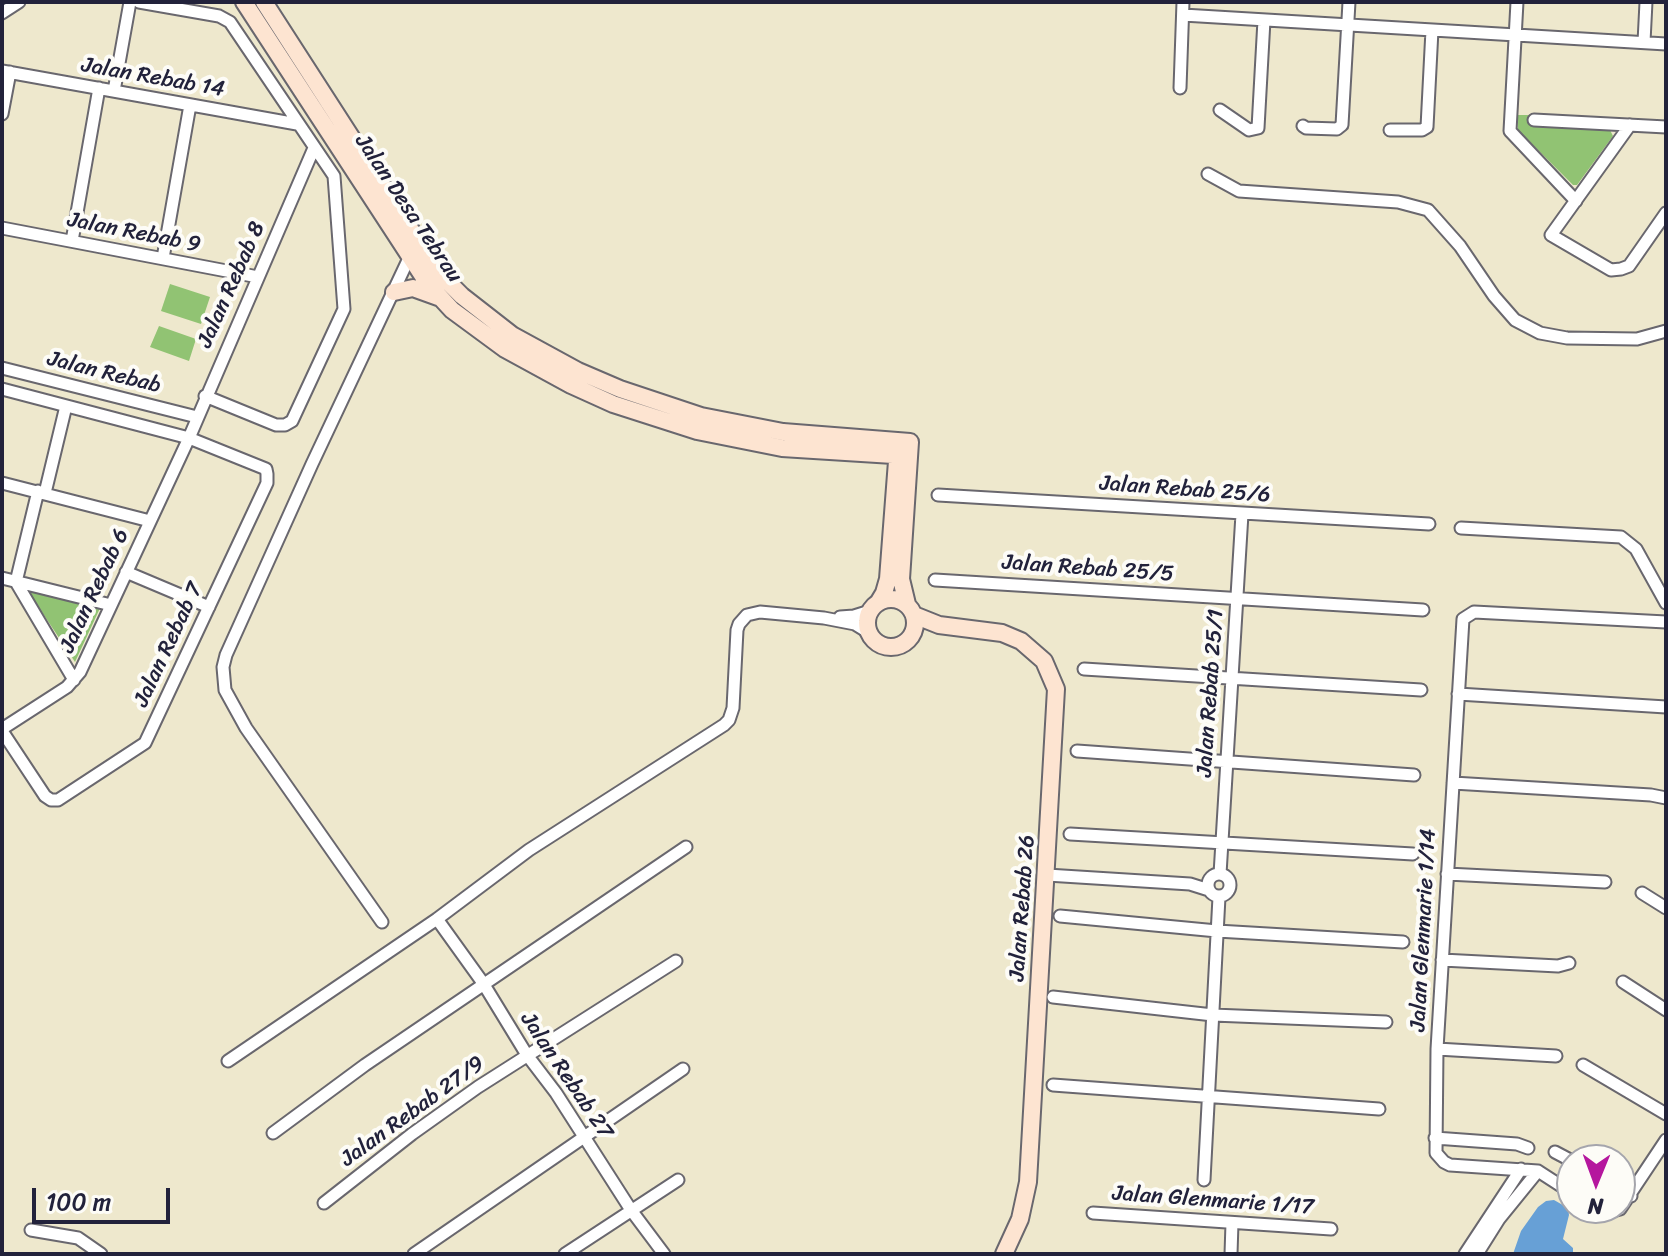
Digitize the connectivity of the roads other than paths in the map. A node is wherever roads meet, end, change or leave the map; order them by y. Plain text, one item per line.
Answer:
1 (19, 2) edge
2 (130, 2) edge
3 (139, 2) edge
4 (244, 2) edge
5 (264, 2) edge
6 (1349, 2) edge
7 (1517, 2) edge
8 (1646, 2) edge
9 (1183, 8) edge
10 (2, 13) edge
11 (1264, 20) junction
12 (1348, 25) junction
13 (1432, 30) junction
14 (1515, 35) junction
15 (1644, 42) junction
16 (1666, 44) edge
17 (6, 71) edge
18 (99, 88) junction
19 (1180, 88) dead end
20 (114, 91) junction
21 (190, 105) junction
22 (1220, 110) dead end
23 (2, 114) edge
24 (1534, 120) dead end
25 (297, 124) junction
26 (1630, 125) junction
27 (1303, 126) dead end
28 (1666, 127) edge
29 (1390, 130) dead end
30 (314, 148) junction
31 (1208, 174) dead end
32 (1576, 201) junction
33 (1666, 213) edge
34 (2, 228) edge
35 (72, 241) junction
36 (416, 252) junction
37 (163, 258) junction
38 (258, 277) junction
39 (394, 292) junction
40 (440, 298) junction
41 (1666, 331) edge
42 (2, 368) edge
43 (2, 389) edge
44 (205, 396) junction
45 (66, 406) junction
46 (197, 417) junction
47 (189, 438) junction
48 (904, 449) junction
49 (861, 453) junction
50 (895, 482) junction
51 (2, 483) edge
52 (42, 492) junction
53 (938, 495) dead end
54 (1242, 514) junction
55 (150, 521) junction
56 (1429, 524) dead end
57 (1461, 528) dead end
58 (126, 572) junction
59 (2, 578) edge
60 (935, 580) dead end
61 (16, 582) junction
62 (1238, 598) junction
63 (1666, 603) edge
64 (111, 605) junction
65 (209, 607) junction
66 (874, 607) junction
67 (911, 610) junction
68 (1423, 610) dead end
69 (824, 618) junction
70 (1666, 622) edge
71 (955, 628) junction
72 (868, 632) junction
73 (913, 635) junction
74 (1084, 669) dead end
75 (1232, 678) junction
76 (74, 680) junction
77 (1421, 690) dead end
78 (1458, 694) junction
79 (1666, 707) edge
80 (2, 730) edge
81 (1077, 751) dead end
82 (1225, 762) junction
83 (1414, 775) dead end
84 (1453, 783) junction
85 (1665, 798) edge
86 (1070, 834) dead end
87 (1221, 844) junction
88 (686, 847) dead end
89 (1413, 854) dead end
90 (1447, 874) junction
91 (1047, 875) junction
92 (1605, 882) dead end
93 (1214, 885) junction
94 (1642, 893) dead end
95 (1666, 908) edge
96 (1060, 916) dead end
97 (437, 919) junction
98 (382, 922) dead end
99 (1217, 931) junction
100 (1403, 942) dead end
101 (1442, 960) junction
102 (676, 961) dead end
103 (1569, 963) dead end
104 (1623, 982) dead end
105 (483, 983) junction
106 (1053, 997) dead end
107 (1666, 1010) edge
108 (1213, 1015) junction
109 (1386, 1022) dead end
110 (1437, 1049) junction
111 (527, 1055) junction
112 (1556, 1056) dead end
113 (228, 1061) dead end
114 (1583, 1065) dead end
115 (683, 1069) dead end
116 (1053, 1085) dead end
117 (1208, 1098) junction
118 (1379, 1109) dead end
119 (1666, 1114) edge
120 (273, 1133) dead end
121 (582, 1137) junction
122 (1435, 1138) junction
123 (1666, 1140) edge
124 (1528, 1148) dead end
125 (1500, 1168) junction
126 (1521, 1169) junction
127 (1538, 1171) junction
128 (1636, 1179) edge
129 (678, 1180) dead end
130 (1204, 1180) dead end
131 (1556, 1183) edge
132 (1505, 1192) junction
133 (324, 1203) dead end
134 (631, 1210) junction
135 (1093, 1213) dead end
136 (1494, 1216) junction
137 (1232, 1223) junction
138 (1331, 1229) dead end
139 (31, 1230) dead end
140 (101, 1254) edge
141 (414, 1254) edge
142 (565, 1254) edge
143 (664, 1254) edge
144 (1004, 1254) edge
145 (1231, 1254) edge
146 (1465, 1254) edge
147 (1477, 1254) edge

1 - 10 street
2 - 20 street
3 - 25 street
4 - 36 street, Jalan Desa Tebrau
5 - 36 street, Jalan Desa Tebrau
6 - 12 street
7 - 14 street
8 - 15 street
9 - 11 street
9 - 19 street
11 - 12 street
11 - 22 street
12 - 13 street
12 - 27 street
13 - 14 street
13 - 29 street
14 - 15 street
14 - 32 street
15 - 16 street
17 - 18 street, Jalan Rebab 14
17 - 23 street
18 - 20 street, Jalan Rebab 14
18 - 35 street
20 - 21 street, Jalan Rebab 14
21 - 25 street, Jalan Rebab 14
21 - 37 street
24 - 26 street
25 - 30 street
26 - 28 street
26 - 32 street
30 - 38 street, Jalan Rebab 8
30 - 44 street
31 - 41 street
32 - 33 street
34 - 35 street, Jalan Rebab 9
35 - 37 street, Jalan Rebab 9
36 - 39 street
36 - 40 street, Jalan Desa Tebrau
36 - 48 street, Jalan Desa Tebrau
37 - 38 street, Jalan Rebab 9
38 - 44 street, Jalan Rebab 8
39 - 40 street
39 - 98 street
40 - 49 street, Jalan Desa Tebrau
42 - 46 street, Jalan Rebab
43 - 45 street
44 - 46 street, Jalan Rebab 8
45 - 47 street
45 - 52 street
46 - 47 street, Jalan Rebab 8
47 - 55 street, Jalan Rebab 6
47 - 65 street, Jalan Rebab 7
48 - 49 street, Jalan Desa Tebrau
48 - 50 street
48 - 67 street
49 - 50 street
50 - 66 street
51 - 52 street
52 - 55 street
52 - 61 street
53 - 54 street, Jalan Rebab 25/6
54 - 56 street, Jalan Rebab 25/6
54 - 62 street, Jalan Rebab 25/1
55 - 58 street, Jalan Rebab 6
57 - 63 street
58 - 64 street, Jalan Rebab 6
58 - 65 street
59 - 61 street
60 - 62 street, Jalan Rebab 25/5
61 - 64 street
61 - 76 street
62 - 68 street, Jalan Rebab 25/5
62 - 75 street, Jalan Rebab 25/1
64 - 76 street, Jalan Rebab 6
65 - 80 street, Jalan Rebab 7
66 - 67 street
66 - 69 street
66 - 72 street
67 - 71 street, Jalan Rebab 26
67 - 73 street
69 - 72 street
69 - 97 street
70 - 78 street, Jalan Glenmarie 1/14
71 - 73 street, Jalan Rebab 26
71 - 91 street, Jalan Rebab 26
72 - 73 street
74 - 75 street
75 - 77 street
75 - 82 street, Jalan Rebab 25/1
76 - 80 street, Jalan Rebab 6
78 - 79 street
78 - 84 street, Jalan Glenmarie 1/14
81 - 82 street
82 - 83 street
82 - 87 street, Jalan Rebab 25/1
84 - 85 street
84 - 90 street, Jalan Glenmarie 1/14
86 - 87 street
87 - 89 street
87 - 93 street, Jalan Rebab 25/1
88 - 105 street
90 - 92 street
90 - 101 street, Jalan Glenmarie 1/14
91 - 93 street
91 - 144 street, Jalan Rebab 26
93 - 99 street, Jalan Rebab 25/1
94 - 95 street
96 - 99 street
97 - 105 street, Jalan Rebab 27
97 - 113 street
99 - 100 street
99 - 108 street, Jalan Rebab 25/1
101 - 103 street
101 - 110 street, Jalan Glenmarie 1/14
102 - 111 street, Jalan Rebab 27/9
104 - 107 street
105 - 111 street, Jalan Rebab 27
105 - 120 street
106 - 108 street
108 - 109 street
108 - 117 street, Jalan Rebab 25/1
110 - 112 street
110 - 122 street, Jalan Glenmarie 1/14
111 - 121 street, Jalan Rebab 27
111 - 133 street, Jalan Rebab 27/9
114 - 119 street
115 - 121 street
116 - 117 street
117 - 118 street
117 - 130 street, Jalan Rebab 25/1
121 - 134 street, Jalan Rebab 27
121 - 141 street
122 - 124 street
122 - 125 street
123 - 128 street
125 - 126 street
125 - 132 street
126 - 127 street
126 - 132 street
127 - 131 street
127 - 136 street
129 - 134 street
132 - 136 street
134 - 142 street
134 - 143 street, Jalan Rebab 27
135 - 137 street, Jalan Glenmarie 1/17
136 - 146 street
136 - 147 street
137 - 138 street, Jalan Glenmarie 1/17
137 - 145 street
139 - 140 street

